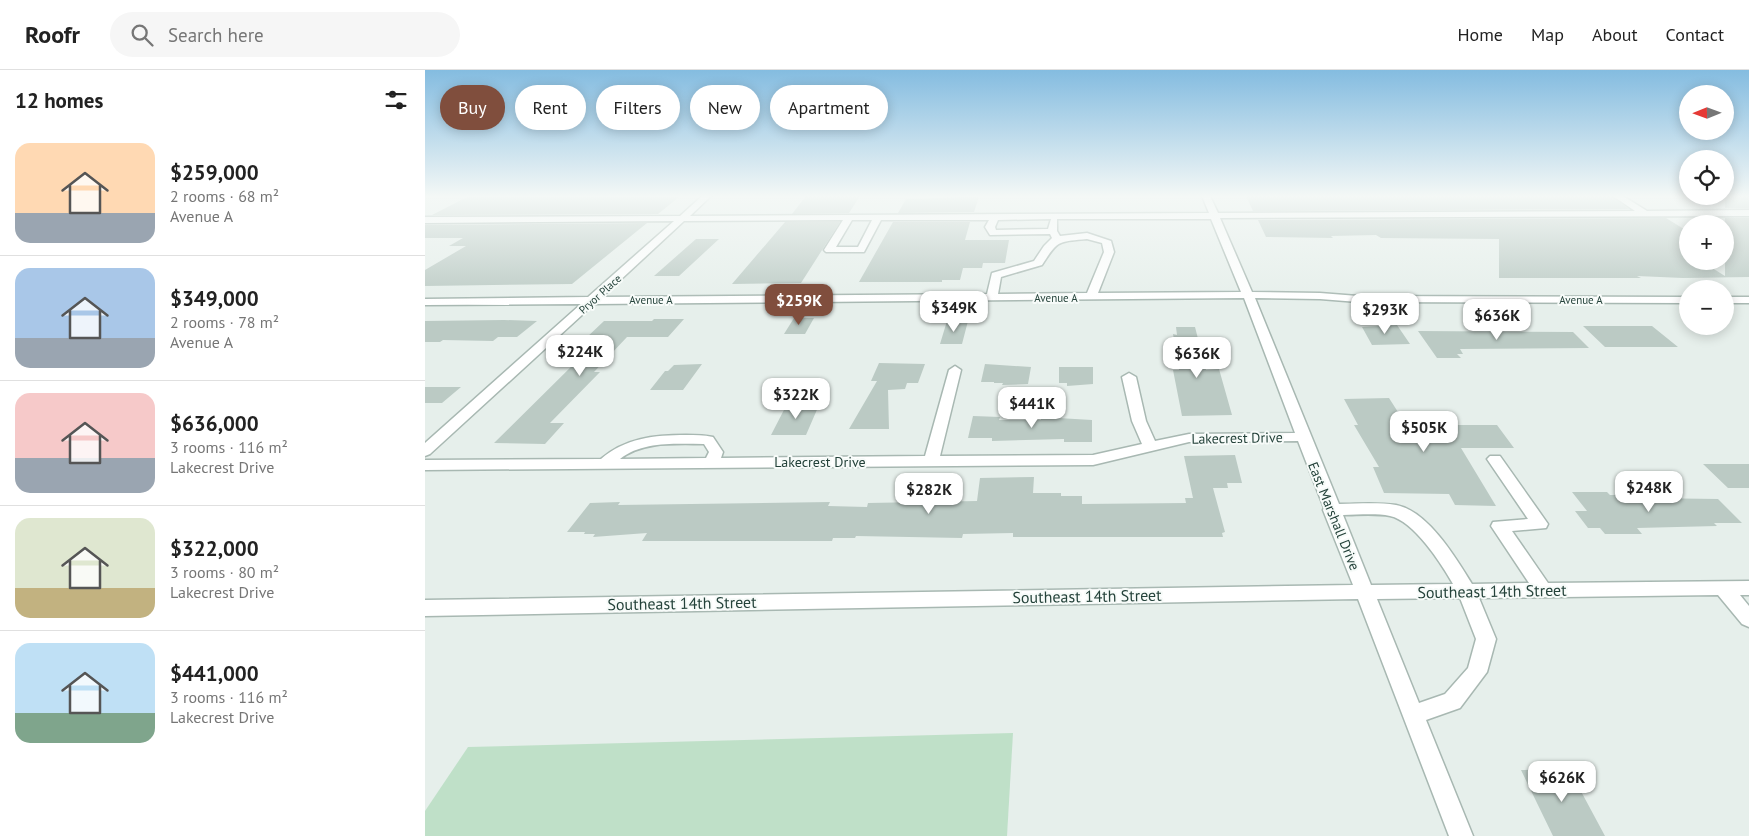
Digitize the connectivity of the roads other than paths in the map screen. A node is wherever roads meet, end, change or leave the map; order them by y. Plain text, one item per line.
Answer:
1 (668, 232) edge
2 (840, 232) edge
3 (871, 232) edge
4 (992, 232) edge
5 (1054, 232) edge
6 (1220, 232) edge
7 (1054, 235) junction
8 (1247, 295) junction
9 (1091, 297) junction
10 (992, 298) junction
11 (593, 300) junction
12 (1679, 300) edge
13 (1734, 300) edge
14 (1749, 300) edge
15 (425, 302) edge
16 (955, 370) dead end
17 (1129, 377) dead end
18 (425, 434) edge
19 (443, 434) junction
20 (1302, 437) junction
21 (1150, 446) junction
22 (425, 451) edge
23 (1495, 459) dead end
24 (931, 461) junction
25 (712, 463) junction
26 (604, 464) junction
27 (425, 465) edge
28 (1331, 510) junction
29 (1722, 588) junction
30 (1749, 588) edge
31 (1544, 590) junction
32 (1467, 592) junction
33 (1364, 593) junction
34 (425, 608) edge
35 (1749, 619) edge
36 (1412, 715) junction
37 (1461, 836) edge

1 - 11 street, Pryor Place
2 - 3 street
4 - 7 street
5 - 7 street
6 - 8 street, East Marshall Drive
7 - 9 street
7 - 10 street
8 - 9 street, Avenue A
8 - 12 street, Avenue A
8 - 20 street, East Marshall Drive
9 - 10 street, Avenue A
10 - 11 street, Avenue A
11 - 15 street, Avenue A
11 - 19 street, Pryor Place
13 - 14 street
16 - 24 street
17 - 21 street
18 - 19 street
19 - 22 street, Pryor Place
20 - 21 street, Lakecrest Drive
20 - 28 street, East Marshall Drive
21 - 24 street, Lakecrest Drive
23 - 31 street
24 - 25 street, Lakecrest Drive
25 - 26 street, Lakecrest Drive
25 - 26 street
26 - 27 street, Lakecrest Drive
28 - 32 street
28 - 33 street, East Marshall Drive
29 - 30 street, Southeast 14th Street
29 - 31 street, Southeast 14th Street
29 - 35 street
31 - 32 street, Southeast 14th Street
32 - 33 street, Southeast 14th Street
32 - 36 street
33 - 34 street, Southeast 14th Street
33 - 36 street, East Marshall Drive
36 - 37 street, East Marshall Drive

